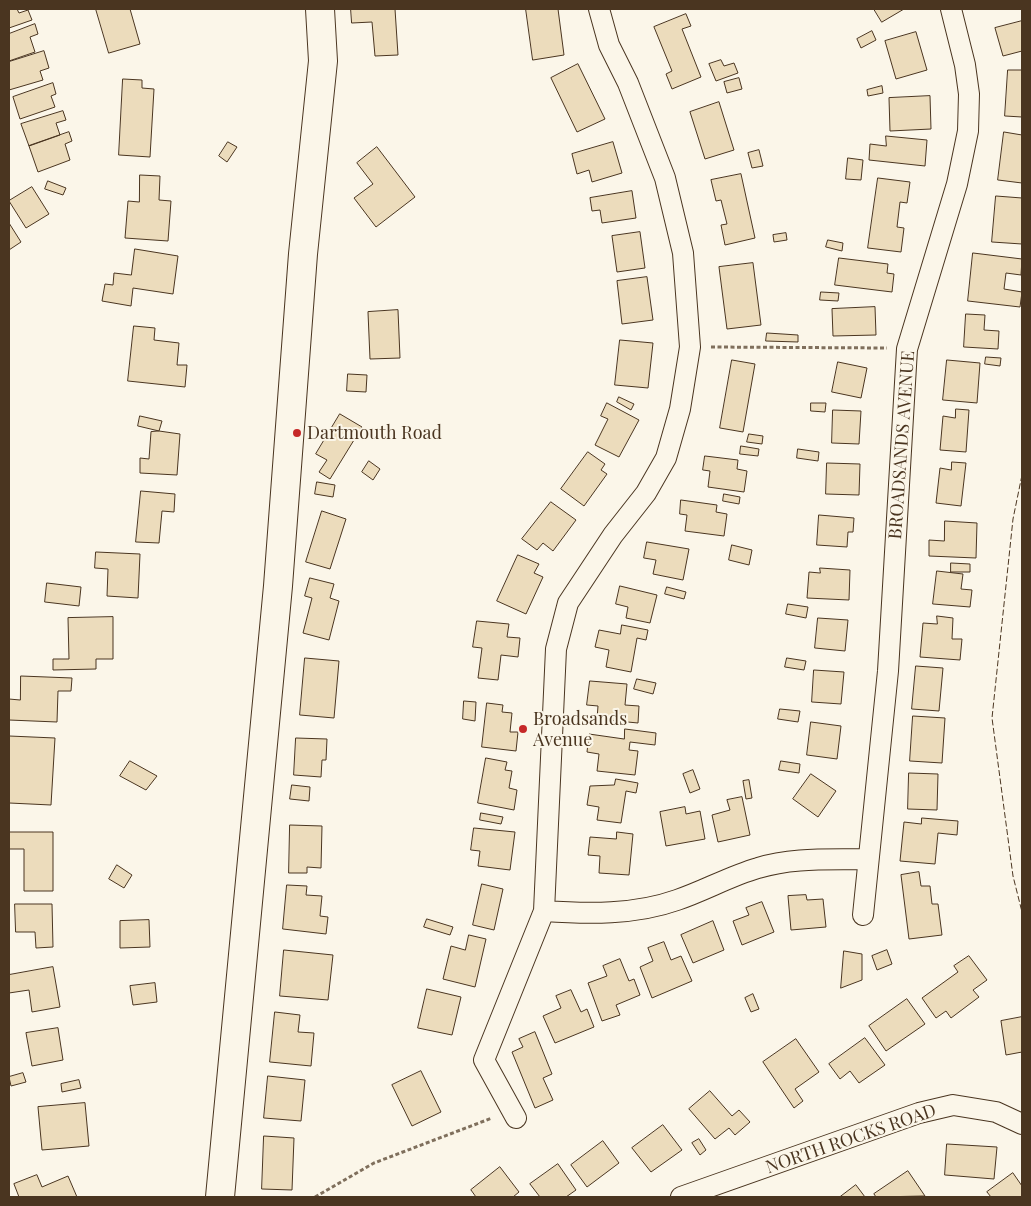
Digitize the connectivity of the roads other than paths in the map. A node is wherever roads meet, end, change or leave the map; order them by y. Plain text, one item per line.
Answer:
1 (320, 9) edge
2 (599, 9) edge
3 (951, 9) edge
4 (868, 860) junction
5 (544, 911) junction
6 (863, 915) dead end
7 (514, 1114) road end
8 (1022, 1124) edge
9 (220, 1197) edge
10 (681, 1197) edge

1 - 9 main road
2 - 5 street
3 - 4 street, BROADSANDS AVENUE
4 - 5 street
4 - 6 street, BROADSANDS AVENUE
5 - 7 street
8 - 10 street, NORTH ROCKS ROAD

